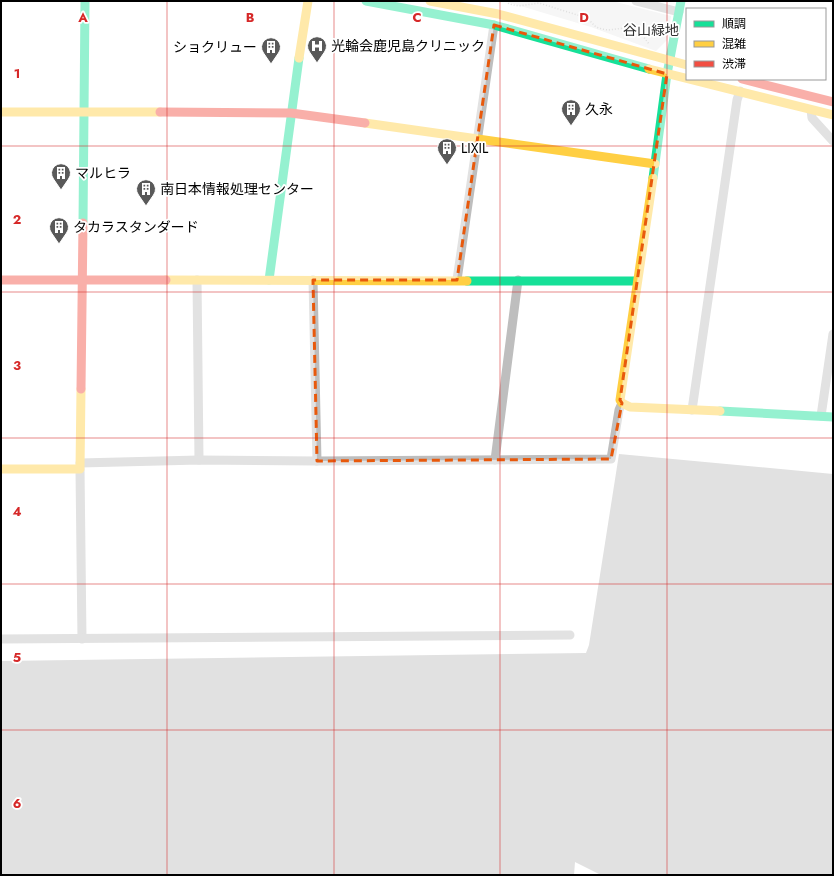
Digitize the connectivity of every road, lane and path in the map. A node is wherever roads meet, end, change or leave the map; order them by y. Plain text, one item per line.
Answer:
1 (85, 1) edge
2 (308, 1) edge
3 (366, 1) edge
4 (430, 1) edge
5 (506, 1) edge
6 (636, 1) edge
7 (681, 1) edge
8 (679, 12) junction
9 (494, 25) junction
10 (651, 47) dead end
11 (669, 61) junction
12 (686, 65) edge
13 (667, 74) junction
14 (686, 78) edge
15 (693, 80) edge
16 (746, 80) edge
17 (740, 91) junction
18 (833, 102) edge
19 (812, 110) junction
20 (84, 111) junction
21 (1, 112) edge
22 (291, 113) junction
23 (833, 115) edge
24 (478, 139) junction
25 (833, 141) edge
26 (655, 164) junction
27 (1, 280) edge
28 (82, 280) junction
29 (197, 280) junction
30 (269, 280) junction
31 (313, 280) junction
32 (457, 280) junction
33 (518, 280) junction
34 (637, 281) junction
35 (833, 334) edge
36 (622, 404) junction
37 (692, 410) junction
38 (821, 416) junction
39 (833, 417) edge
40 (199, 460) junction
41 (495, 460) junction
42 (317, 461) junction
43 (80, 466) junction
44 (1, 469) edge
45 (570, 635) dead end
46 (1, 639) edge
47 (82, 639) junction

1 - 20 street
2 - 22 street
3 - 9 street
4 - 11 street
5 - 10 path
6 - 8 street
7 - 8 street
8 - 11 street
9 - 13 street
9 - 24 street
11 - 12 street
11 - 13 street
13 - 14 street
13 - 26 street
15 - 17 street
16 - 18 street
17 - 19 street
17 - 37 street
19 - 23 street
19 - 25 street
20 - 21 street
20 - 22 street
20 - 28 street
22 - 24 street
22 - 30 street
24 - 26 street
24 - 32 street
26 - 34 street
27 - 28 street
28 - 29 street
28 - 43 street
29 - 30 street
29 - 40 street
30 - 31 street
31 - 32 street
31 - 42 street
32 - 33 street
33 - 34 street
33 - 41 street
34 - 36 street
35 - 38 street
36 - 37 street
36 - 41 street
37 - 38 street
38 - 39 street
40 - 42 street
40 - 43 street
41 - 42 street
43 - 44 street
43 - 47 street
45 - 47 street
46 - 47 street

